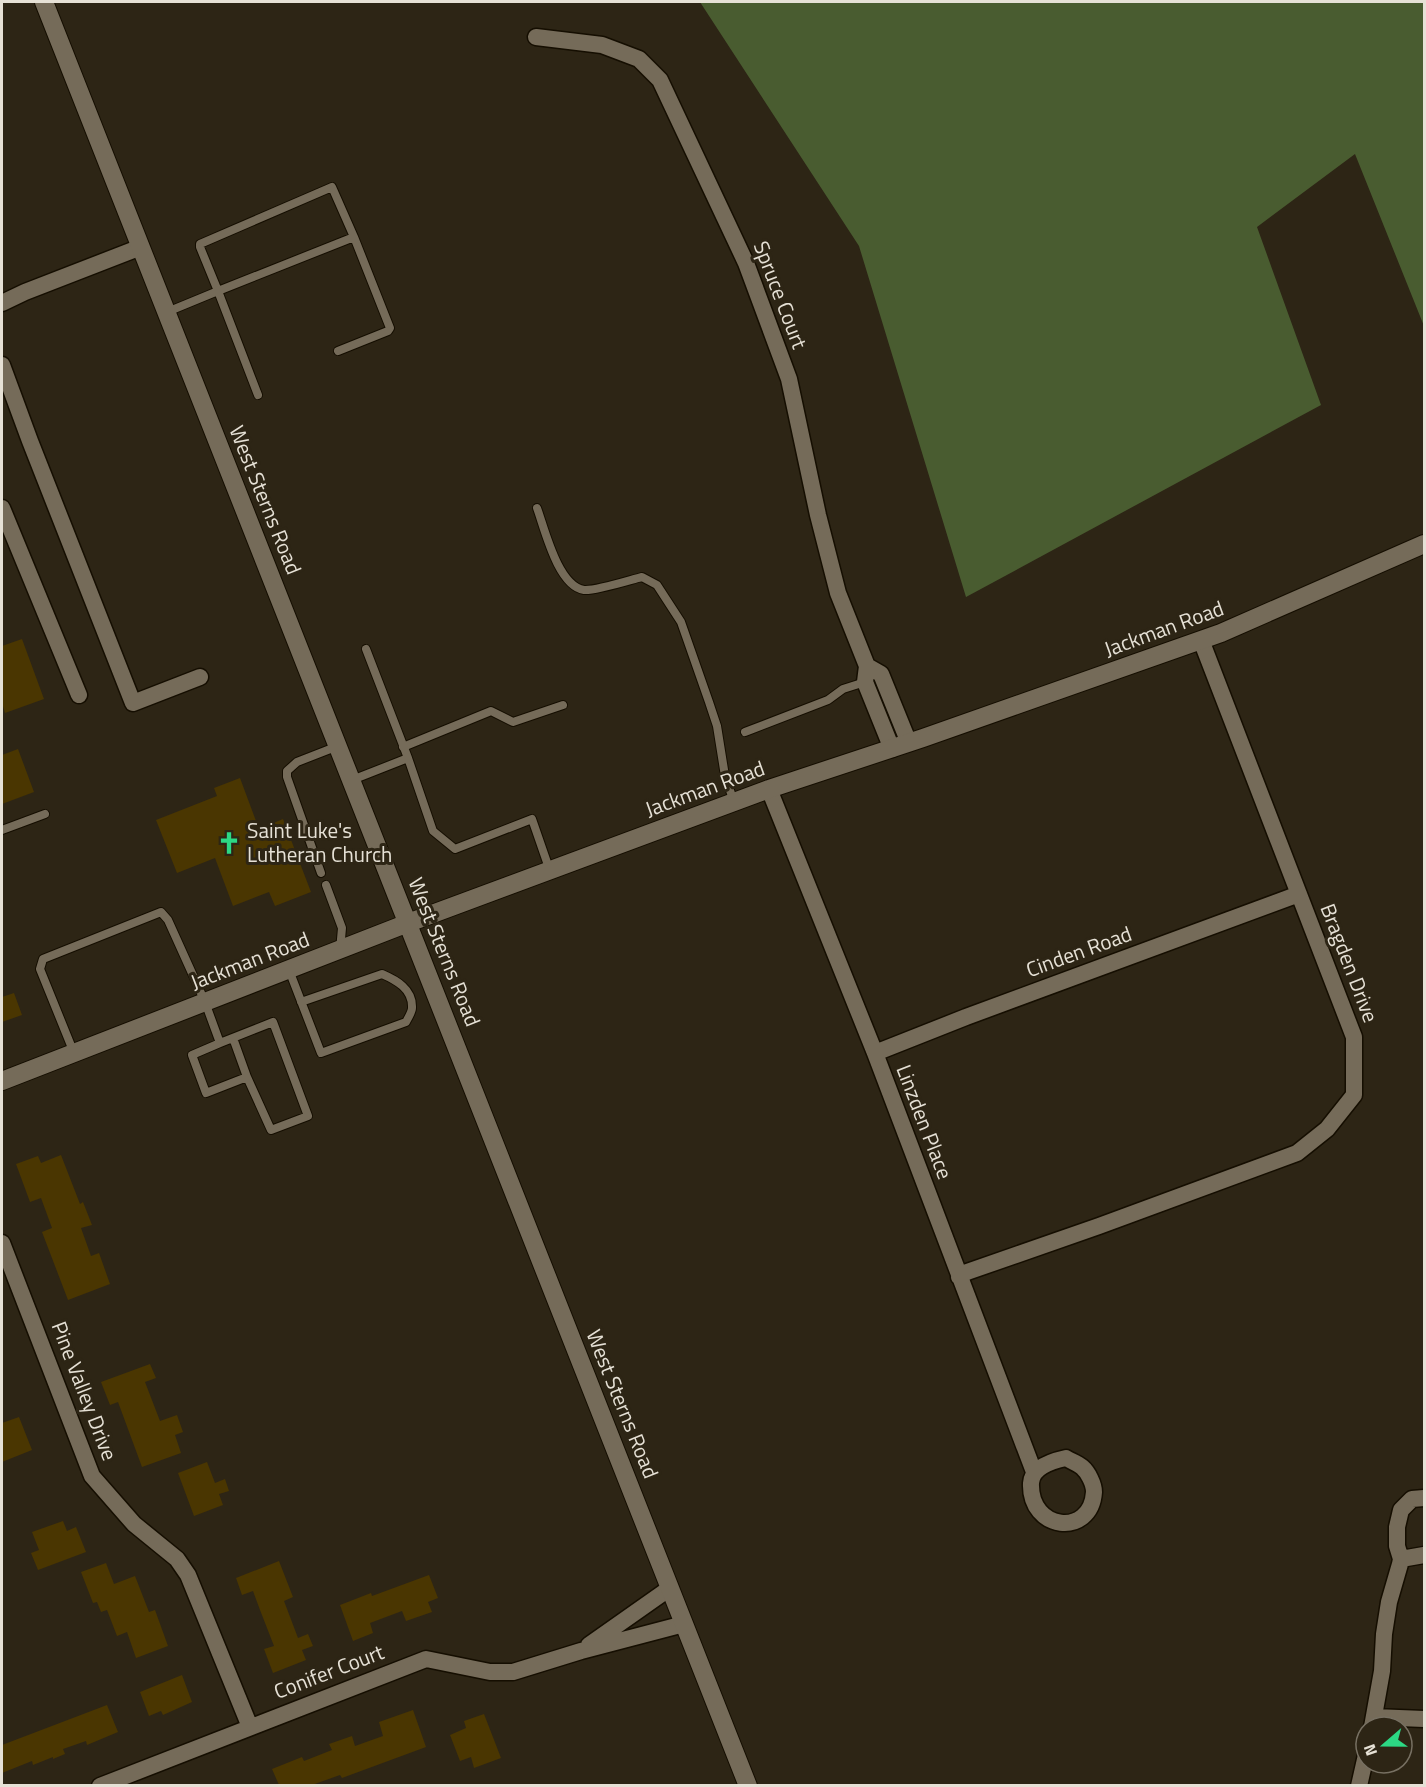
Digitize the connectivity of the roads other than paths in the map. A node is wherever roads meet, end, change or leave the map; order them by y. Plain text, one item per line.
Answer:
1 (44, 2) edge
2 (536, 37) dead end
3 (354, 237) junction
4 (141, 248) junction
5 (218, 291) junction
6 (2, 303) edge
7 (166, 312) junction
8 (338, 351) dead end
9 (2, 365) edge
10 (258, 395) dead end
11 (2, 508) edge
12 (537, 508) dead end
13 (1425, 544) edge
14 (1202, 640) junction
15 (366, 649) dead end
16 (866, 674) junction
17 (200, 677) dead end
18 (80, 695) dead end
19 (563, 705) dead end
20 (745, 732) dead end
21 (909, 743) junction
22 (338, 746) junction
23 (403, 747) junction
24 (892, 748) junction
25 (408, 758) junction
26 (352, 780) junction
27 (770, 789) junction
28 (734, 802) junction
29 (45, 814) dead end
30 (2, 830) edge
31 (550, 871) junction
32 (321, 873) dead end
33 (326, 885) dead end
34 (1299, 894) junction
35 (408, 923) junction
36 (340, 950) junction
37 (289, 970) junction
38 (205, 1002) junction
39 (301, 1002) junction
40 (233, 1038) junction
41 (220, 1043) junction
42 (74, 1053) junction
43 (874, 1053) junction
44 (247, 1077) junction
45 (2, 1081) edge
46 (2, 1243) edge
47 (959, 1277) junction
48 (1034, 1472) dead end
49 (1425, 1498) edge
50 (1425, 1555) edge
51 (1401, 1559) junction
52 (670, 1588) junction
53 (684, 1624) junction
54 (581, 1651) junction
55 (1374, 1715) edge
56 (249, 1727) junction
57 (100, 1785) edge
58 (748, 1785) edge

1 - 4 main road, West Sterns Road
2 - 16 street, Spruce Court
3 - 5 lane
3 - 5 lane
3 - 8 lane
4 - 6 street
4 - 7 main road, West Sterns Road
5 - 7 lane
5 - 10 lane
7 - 22 main road, West Sterns Road
9 - 17 street
11 - 18 street
12 - 28 lane
13 - 14 main road, Jackman Road
14 - 21 main road, Jackman Road
14 - 34 street, Bragden Drive
15 - 23 lane
16 - 20 lane
16 - 21 street, Spruce Court
16 - 24 street, Spruce Court
19 - 23 lane
21 - 24 main road, Jackman Road
22 - 26 main road, West Sterns Road
22 - 32 lane
23 - 25 lane
24 - 27 main road, Jackman Road
25 - 26 lane
25 - 31 lane
26 - 35 main road, West Sterns Road
27 - 28 main road, Jackman Road
27 - 43 street, Linzden Place
28 - 31 main road, Jackman Road
29 - 30 lane
31 - 35 main road, Jackman Road
33 - 36 lane
34 - 43 street, Cinden Road
34 - 47 street, Bragden Drive
35 - 36 main road, Jackman Road
35 - 52 main road, West Sterns Road
36 - 37 main road, Jackman Road
37 - 38 main road, Jackman Road
37 - 39 lane
38 - 41 lane
38 - 42 main road, Jackman Road
38 - 42 lane
39 - 39 lane
40 - 41 lane
40 - 44 lane
40 - 44 lane
41 - 44 lane
42 - 45 main road, Jackman Road
43 - 47 street, Linzden Place
46 - 56 street, Pine Valley Drive
47 - 48 street, Linzden Place
49 - 51 street
50 - 51 street
51 - 55 street
52 - 53 main road, West Sterns Road
52 - 54 street, Conifer Court
53 - 54 street, Conifer Court
53 - 58 main road, West Sterns Road
54 - 56 street, Conifer Court
56 - 57 street, Conifer Court

